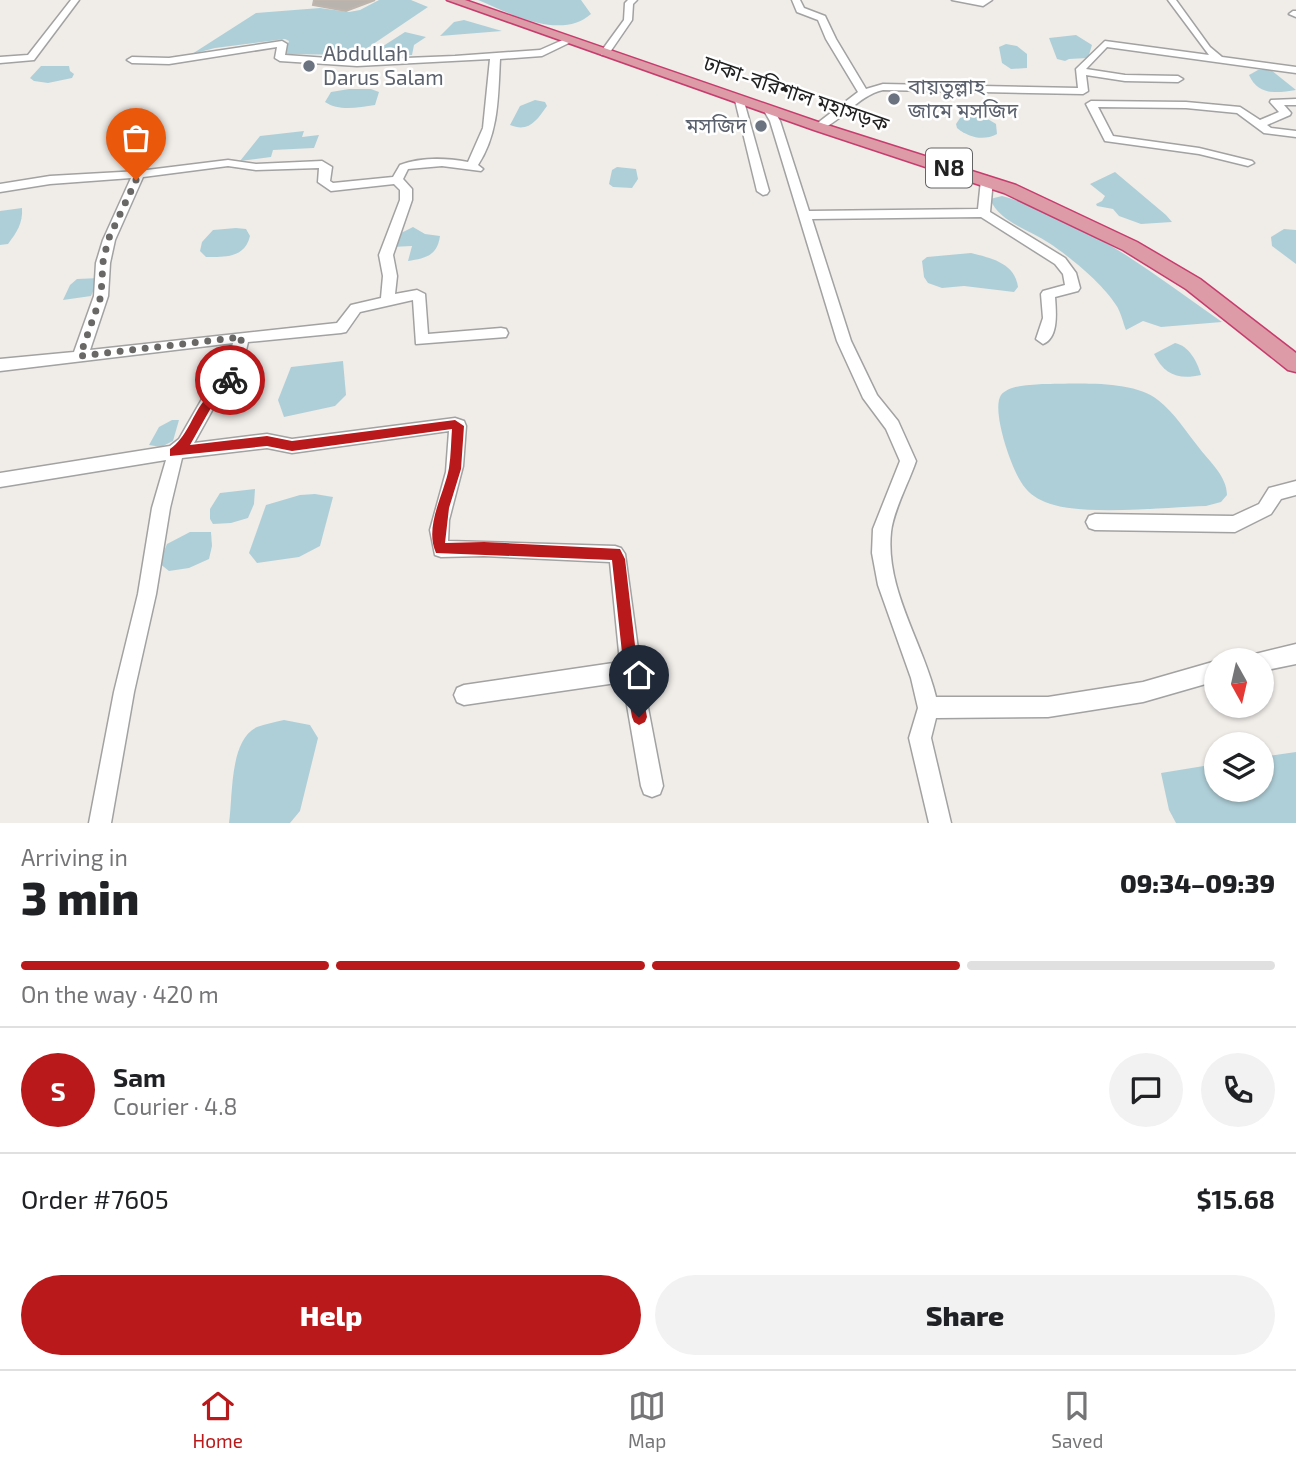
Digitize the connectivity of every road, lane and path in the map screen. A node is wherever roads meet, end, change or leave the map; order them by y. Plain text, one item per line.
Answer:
1 (75, 0) edge
2 (434, 0) edge
3 (453, 0) edge
4 (633, 0) edge
5 (796, 0) edge
6 (956, 0) edge
7 (989, 0) edge
8 (1172, 0) edge
9 (568, 41) junction
10 (605, 53) junction
11 (495, 57) junction
12 (1217, 57) junction
13 (0, 60) edge
14 (132, 60) dead end
15 (1295, 70) edge
16 (1081, 71) junction
17 (1178, 79) dead end
18 (1083, 91) junction
19 (863, 92) junction
20 (738, 98) junction
21 (1296, 102) edge
22 (1095, 103) junction
23 (768, 109) junction
24 (1260, 125) junction
25 (820, 127) junction
26 (1296, 134) edge
27 (1248, 163) dead end
28 (139, 174) junction
29 (397, 180) junction
30 (986, 184) junction
31 (0, 188) edge
32 (763, 191) dead end
33 (984, 214) junction
34 (804, 215) junction
35 (388, 299) junction
36 (501, 333) dead end
37 (242, 337) junction
38 (1043, 339) dead end
39 (80, 356) junction
40 (1296, 364) edge
41 (0, 366) edge
42 (174, 452) junction
43 (0, 480) edge
44 (1296, 488) edge
45 (1095, 522) dead end
46 (1296, 654) edge
47 (1274, 659) edge
48 (631, 671) junction
49 (1204, 674) edge
50 (464, 695) dead end
51 (928, 708) junction
52 (652, 786) dead end
53 (100, 823) edge
54 (940, 823) edge

1 - 13 street
2 - 9 highway, ঢাকা-বরিশাল মহাসড়ক / N8
3 - 9 highway, ঢাকা-বরিশাল মহাসড়ক / N8
4 - 10 street
5 - 19 street
6 - 7 street
8 - 12 street
9 - 10 highway, ঢাকা-বরিশাল মহাসড়ক / N8
9 - 11 street
10 - 20 highway, ঢাকা-বরিশাল মহাসড়ক / N8
11 - 14 street
11 - 29 street
12 - 15 street
12 - 16 street
16 - 17 street
16 - 18 street
18 - 19 street
18 - 22 street
19 - 25 street
20 - 23 highway, ঢাকা-বরিশাল মহাসড়ক / N8
20 - 32 street
21 - 24 street
22 - 24 street
22 - 27 street
23 - 25 highway, ঢাকা-বরিশাল মহাসড়ক / N8
23 - 34 street
24 - 26 street
25 - 30 highway, ঢাকা-বরিশাল মহাসড়ক / N8
28 - 29 street
28 - 31 street
28 - 39 street
29 - 35 street
30 - 33 street
30 - 40 highway, ঢাকা-বরিশাল মহাসড়ক / N8
33 - 34 street
33 - 38 street
34 - 51 street
35 - 36 street
35 - 37 street
37 - 39 street
37 - 42 street
39 - 41 street
42 - 43 street
42 - 48 street
42 - 53 street
44 - 45 street
46 - 47 street
48 - 50 street
48 - 52 street
49 - 51 street
51 - 54 street

